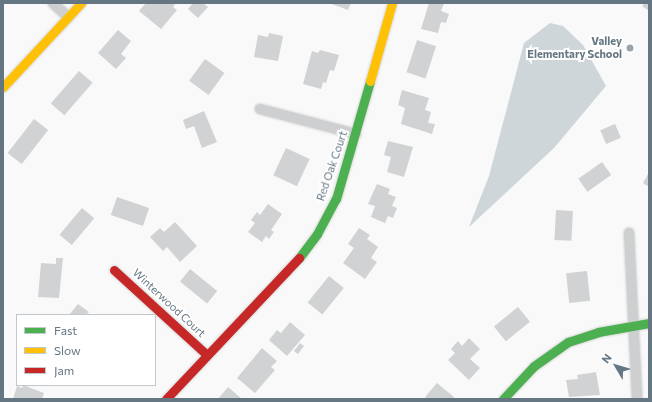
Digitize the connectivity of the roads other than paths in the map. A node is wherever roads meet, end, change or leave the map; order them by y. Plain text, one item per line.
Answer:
1 (53, 3) edge
2 (81, 3) edge
3 (392, 3) edge
4 (68, 17) junction
5 (3, 87) edge
6 (260, 109) dead end
7 (356, 134) junction
8 (629, 233) dead end
9 (114, 270) dead end
10 (649, 323) edge
11 (632, 326) junction
12 (207, 355) junction
13 (166, 399) edge
14 (503, 399) edge
15 (637, 399) edge

1 - 4 street
2 - 4 street
3 - 7 street, Red Oak Court
4 - 5 street
6 - 7 street
7 - 12 street, Red Oak Court
8 - 11 street
9 - 12 street, Winterwood Court
10 - 11 street
11 - 14 street
11 - 15 street
12 - 13 street, Red Oak Court

